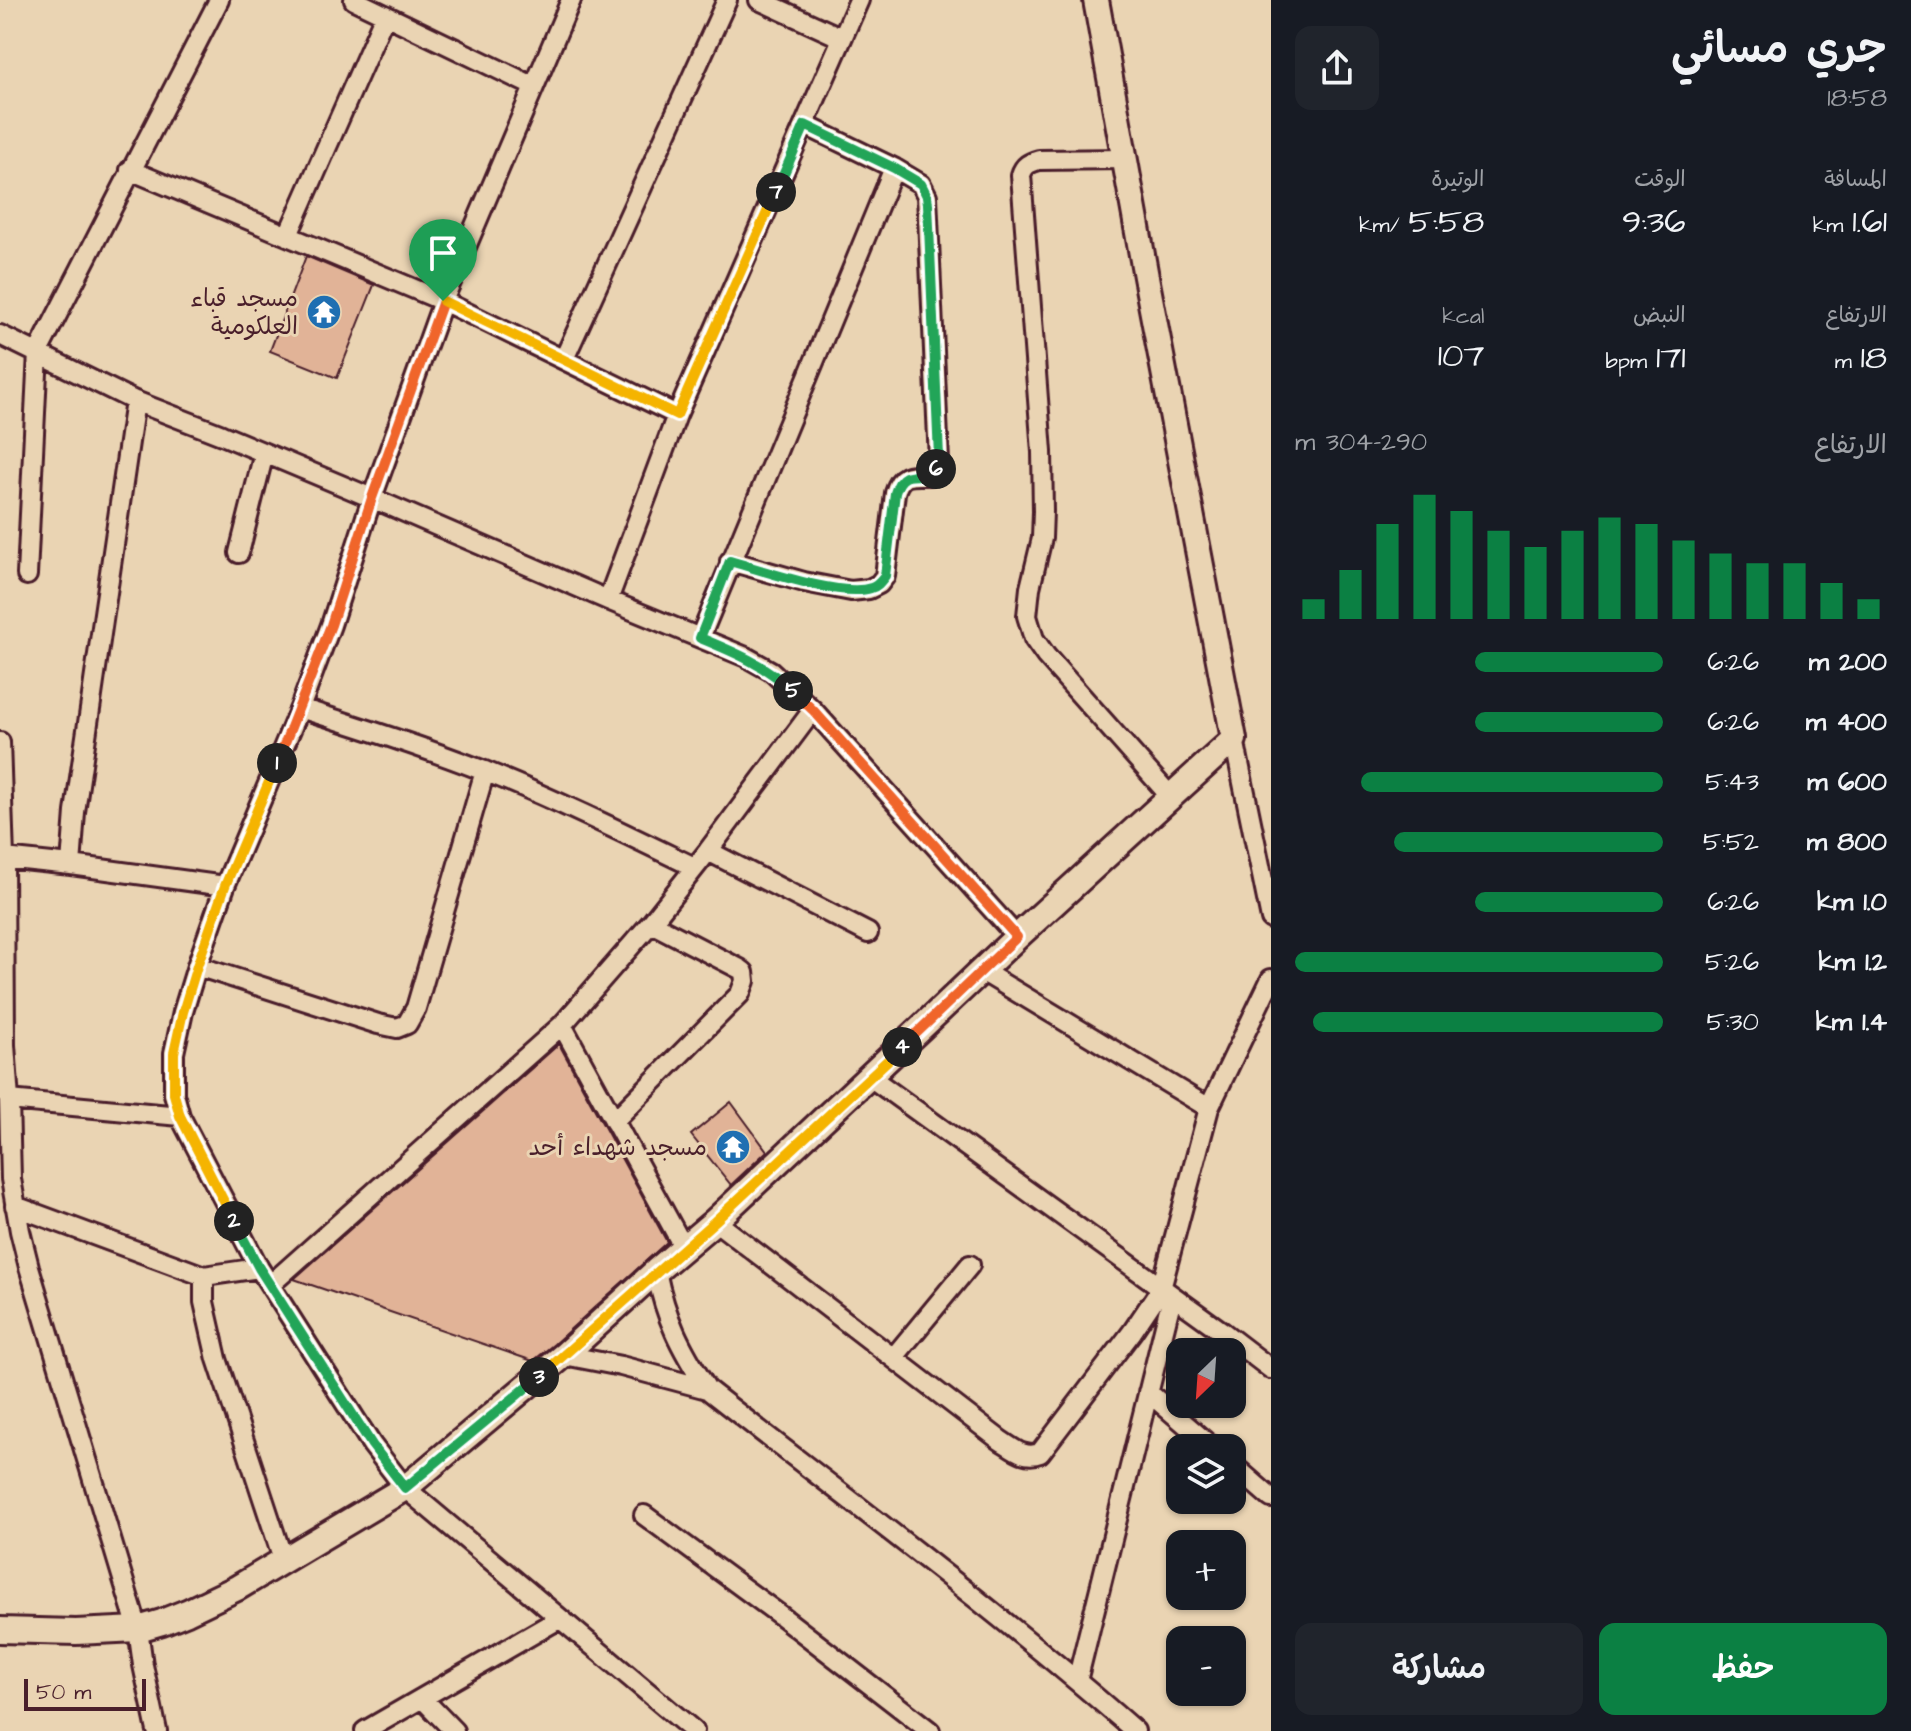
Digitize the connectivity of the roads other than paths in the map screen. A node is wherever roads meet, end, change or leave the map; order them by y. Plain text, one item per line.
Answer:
1 (219, 0) edge
2 (354, 0) edge
3 (571, 0) edge
4 (727, 0) edge
5 (759, 0) edge
6 (859, 0) edge
7 (1096, 0) edge
8 (385, 15) junction
9 (842, 38) junction
10 (533, 86) junction
11 (805, 125) junction
12 (1126, 159) junction
13 (894, 168) junction
14 (130, 170) junction
15 (288, 235) junction
16 (443, 301) junction
17 (0, 335) edge
18 (38, 352) junction
19 (564, 359) junction
20 (135, 401) junction
21 (677, 415) junction
22 (264, 453) junction
23 (372, 498) junction
24 (239, 553) dead end
25 (730, 561) junction
26 (27, 575) dead end
27 (608, 600) junction
28 (700, 638) junction
29 (300, 708) junction
30 (813, 710) junction
31 (1234, 739) junction
32 (0, 742) edge
33 (485, 771) junction
34 (1171, 797) junction
35 (708, 851) junction
36 (4, 858) junction
37 (71, 865) junction
38 (694, 867) junction
39 (2, 884) edge
40 (225, 886) junction
41 (1271, 919) edge
42 (651, 923) junction
43 (868, 933) dead end
44 (1017, 937) junction
45 (197, 966) junction
46 (982, 971) junction
47 (1271, 979) edge
48 (562, 1025) junction
49 (3, 1043) edge
50 (870, 1077) junction
51 (9, 1100) junction
52 (1209, 1108) junction
53 (180, 1116) junction
54 (614, 1121) junction
55 (6, 1176) edge
56 (15, 1206) junction
57 (715, 1221) junction
58 (684, 1248) junction
59 (970, 1265) dead end
60 (259, 1268) junction
61 (656, 1271) junction
62 (204, 1276) junction
63 (271, 1284) junction
64 (1166, 1293) junction
65 (564, 1355) junction
66 (894, 1357) junction
67 (1271, 1369) edge
68 (707, 1389) junction
69 (1148, 1392) junction
70 (1197, 1434) edge
71 (1246, 1476) edge
72 (405, 1488) junction
73 (1271, 1498) edge
74 (644, 1515) dead end
75 (284, 1562) junction
76 (559, 1619) junction
77 (138, 1629) junction
78 (0, 1630) edge
79 (1077, 1681) junction
80 (422, 1698) junction
81 (157, 1731) edge
82 (365, 1731) edge
83 (454, 1731) edge
84 (694, 1731) edge
85 (930, 1731) edge
86 (1135, 1731) edge

1 - 14 street
2 - 8 street
3 - 10 street
4 - 19 street
5 - 9 street
6 - 9 street
7 - 12 street
8 - 10 street
8 - 15 street
9 - 11 street
10 - 16 street
11 - 13 street
11 - 21 street
12 - 31 street
12 - 34 street
13 - 25 street
13 - 25 street
14 - 15 street
14 - 18 street
15 - 16 street
16 - 19 street
16 - 23 street
17 - 18 street
18 - 20 street
18 - 26 street
19 - 21 street
20 - 22 street
20 - 37 street
21 - 27 street
22 - 23 street
22 - 24 street
23 - 27 street
23 - 29 street
25 - 28 street
27 - 28 street
28 - 30 street
29 - 33 street
29 - 40 street
30 - 35 street
30 - 44 street
31 - 34 street
31 - 41 street
32 - 36 street
33 - 38 street
33 - 45 street
34 - 44 street
35 - 38 street
35 - 43 street
36 - 37 street
36 - 39 street
37 - 40 street
38 - 42 street
39 - 49 street
40 - 45 street
42 - 48 street
42 - 54 street
44 - 46 street
45 - 53 street
46 - 50 street
46 - 52 street
47 - 52 street
48 - 54 street
48 - 63 street
49 - 51 street
50 - 57 street
50 - 64 street
51 - 53 street
51 - 55 street
52 - 64 street
53 - 60 street
54 - 58 street
55 - 56 street
56 - 62 street
56 - 77 street
57 - 58 street
57 - 66 street
58 - 61 street
59 - 66 street
60 - 62 street
60 - 63 street
61 - 65 street
61 - 68 street
62 - 75 street
63 - 72 street
64 - 66 street
64 - 67 street
64 - 69 street
65 - 68 street
65 - 72 street
68 - 79 street
69 - 70 street
69 - 79 street
71 - 73 street
72 - 75 street
72 - 76 street
74 - 85 street
75 - 77 street
76 - 80 street
76 - 84 street
77 - 78 street
77 - 81 street
79 - 86 street
80 - 82 street
80 - 83 street

